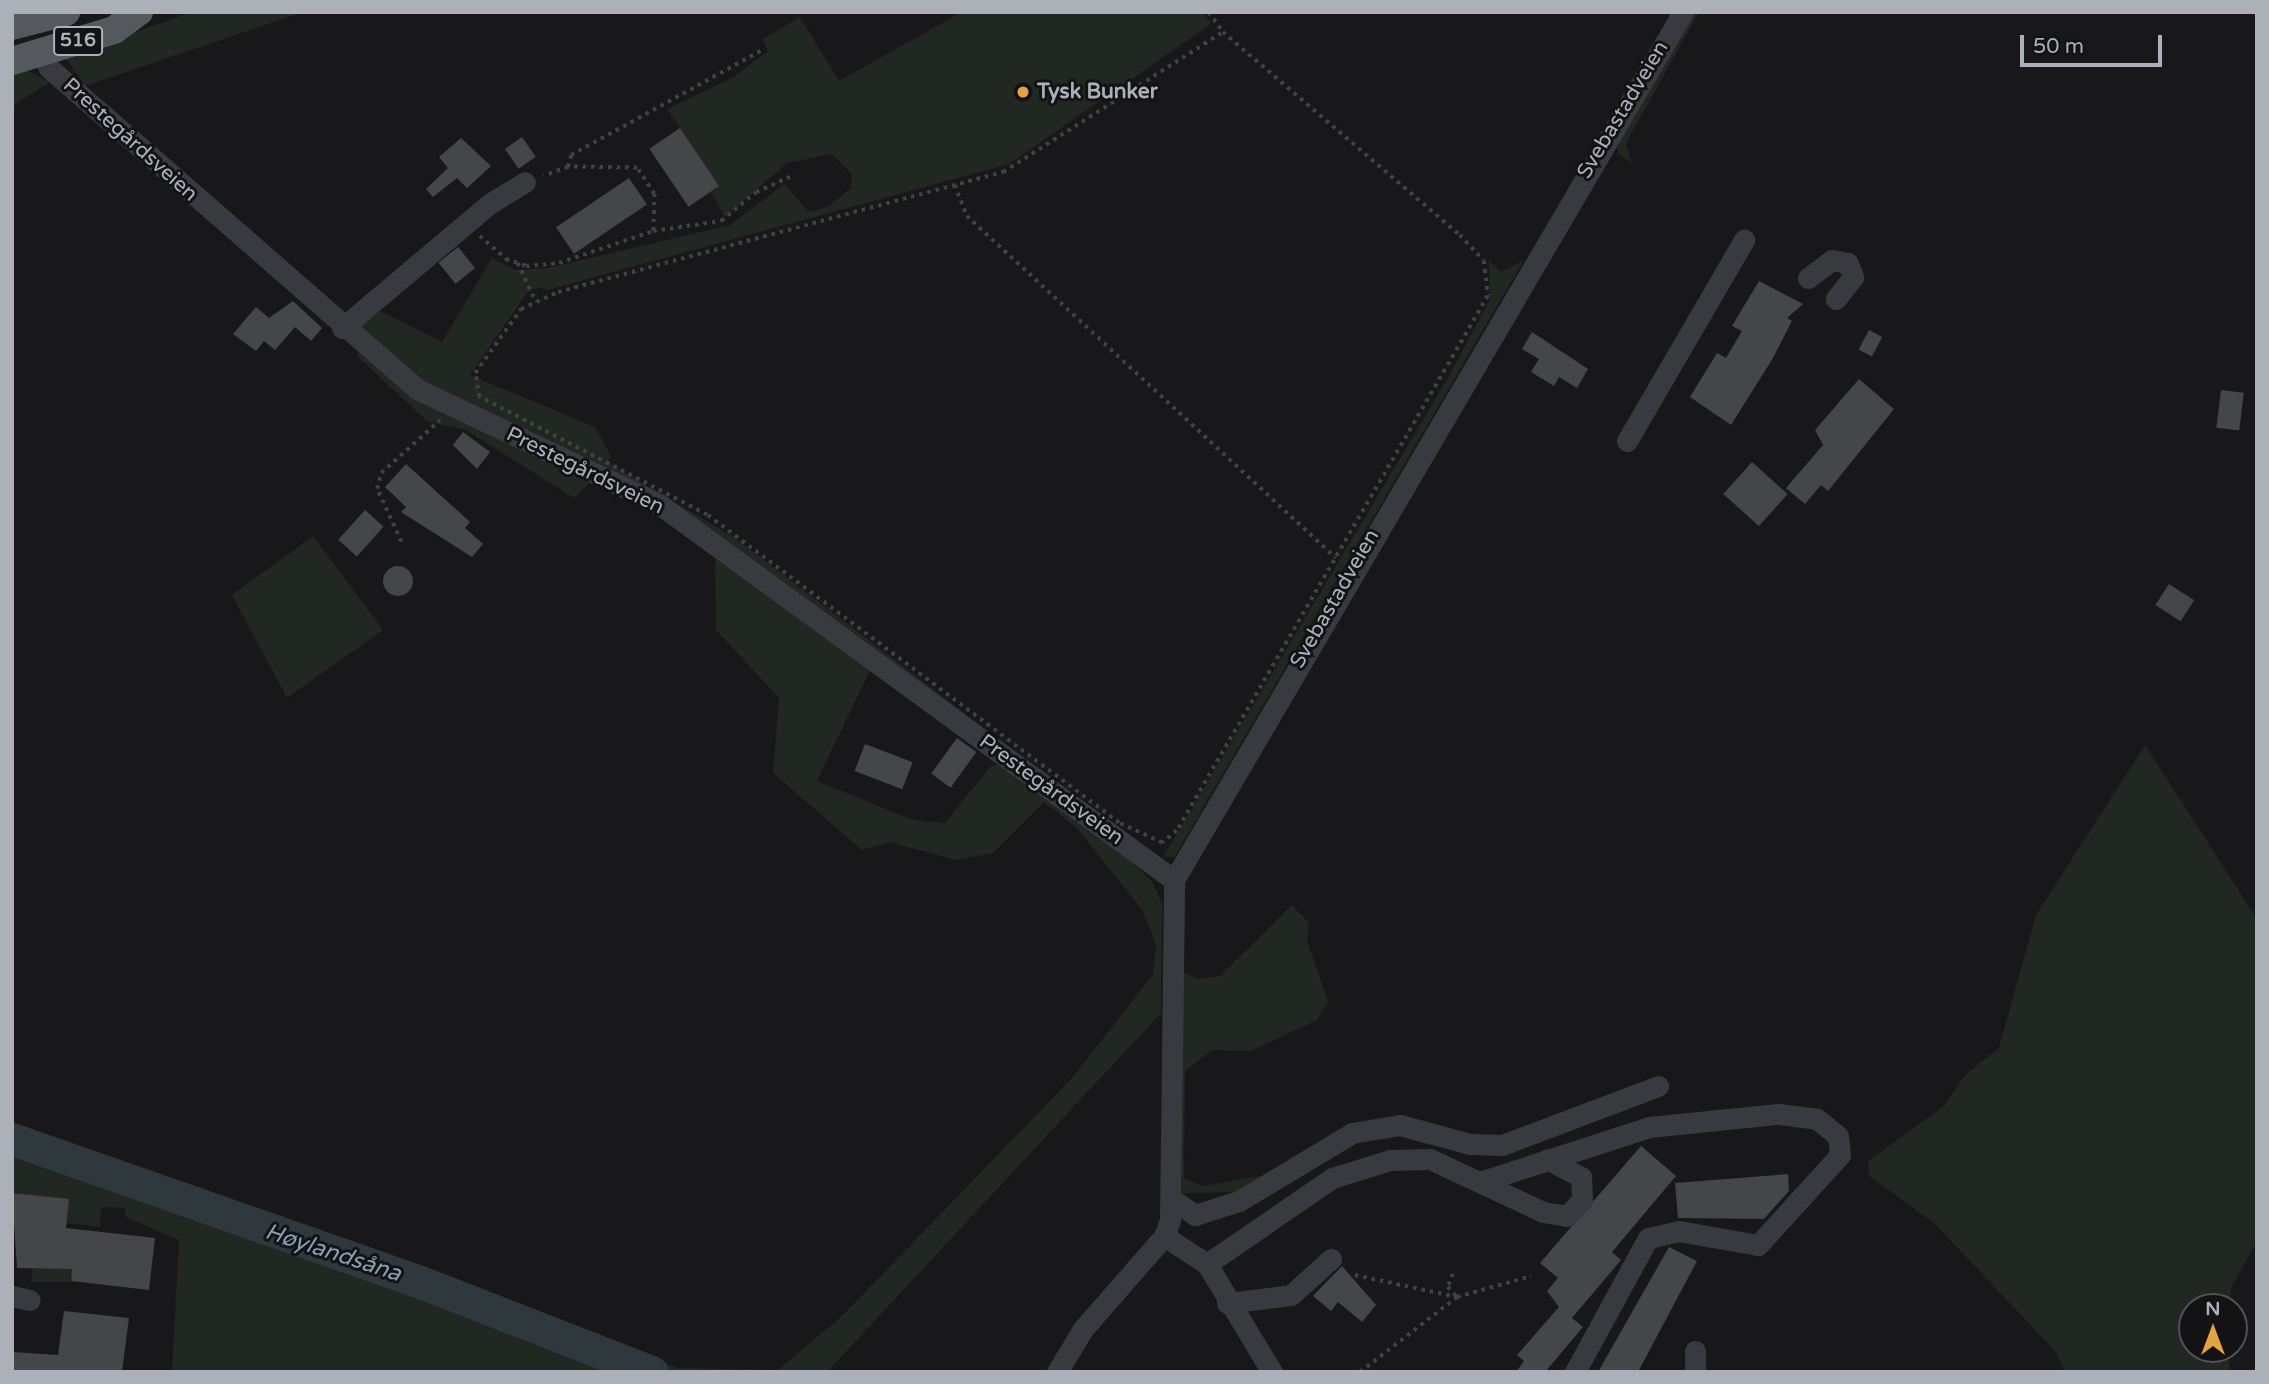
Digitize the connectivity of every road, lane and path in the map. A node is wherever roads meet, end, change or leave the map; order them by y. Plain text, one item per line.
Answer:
1 (66, 12) edge
2 (120, 12) edge
3 (139, 12) edge
4 (1209, 12) edge
5 (1683, 12) edge
6 (12, 26) edge
7 (1223, 32) junction
8 (12, 41) edge
9 (762, 50) dead end
10 (12, 61) edge
11 (48, 67) dead end
12 (568, 167) junction
13 (790, 177) dead end
14 (525, 182) joint
15 (955, 185) junction
16 (468, 223) junction
17 (653, 231) junction
18 (1744, 240) dead end
19 (518, 263) junction
20 (1808, 278) dead end
21 (1836, 299) dead end
22 (536, 302) junction
23 (342, 328) junction
24 (446, 405) junction
25 (1627, 441) dead end
26 (401, 542) dead end
27 (1336, 558) junction
28 (1174, 880) junction
29 (1658, 1086) dead end
30 (1547, 1159) junction
31 (1492, 1190) junction
32 (1172, 1199) junction
33 (1164, 1236) junction
34 (1331, 1259) dead end
35 (1207, 1264) junction
36 (1452, 1274) dead end
37 (1355, 1275) dead end
38 (1531, 1276) dead end
39 (1457, 1297) junction
40 (1227, 1303) junction
41 (1057, 1372) edge
42 (1272, 1372) edge
43 (1360, 1372) edge
44 (1575, 1372) edge

1 - 6 main road, 516
2 - 8 main road, 516
3 - 10 main road, 516
4 - 7 path
5 - 28 street, Svebastadveien
7 - 15 path
7 - 27 path
9 - 12 path
11 - 23 street, Prestegårdsveien
12 - 14 path
12 - 17 path
13 - 17 path
14 - 16 street
15 - 22 path
15 - 27 path
16 - 19 path
16 - 23 street
17 - 19 path
18 - 25 street
19 - 22 path
20 - 21 street
22 - 27 path
23 - 24 street, Prestegårdsveien
24 - 26 path
24 - 28 street, Prestegårdsveien
28 - 32 street
29 - 32 street
30 - 31 street
30 - 31 street
30 - 44 street
31 - 35 street
32 - 33 street
33 - 35 street
33 - 41 street
34 - 40 street
35 - 40 street
36 - 39 path
37 - 39 path
38 - 39 path
39 - 43 path
40 - 42 street

